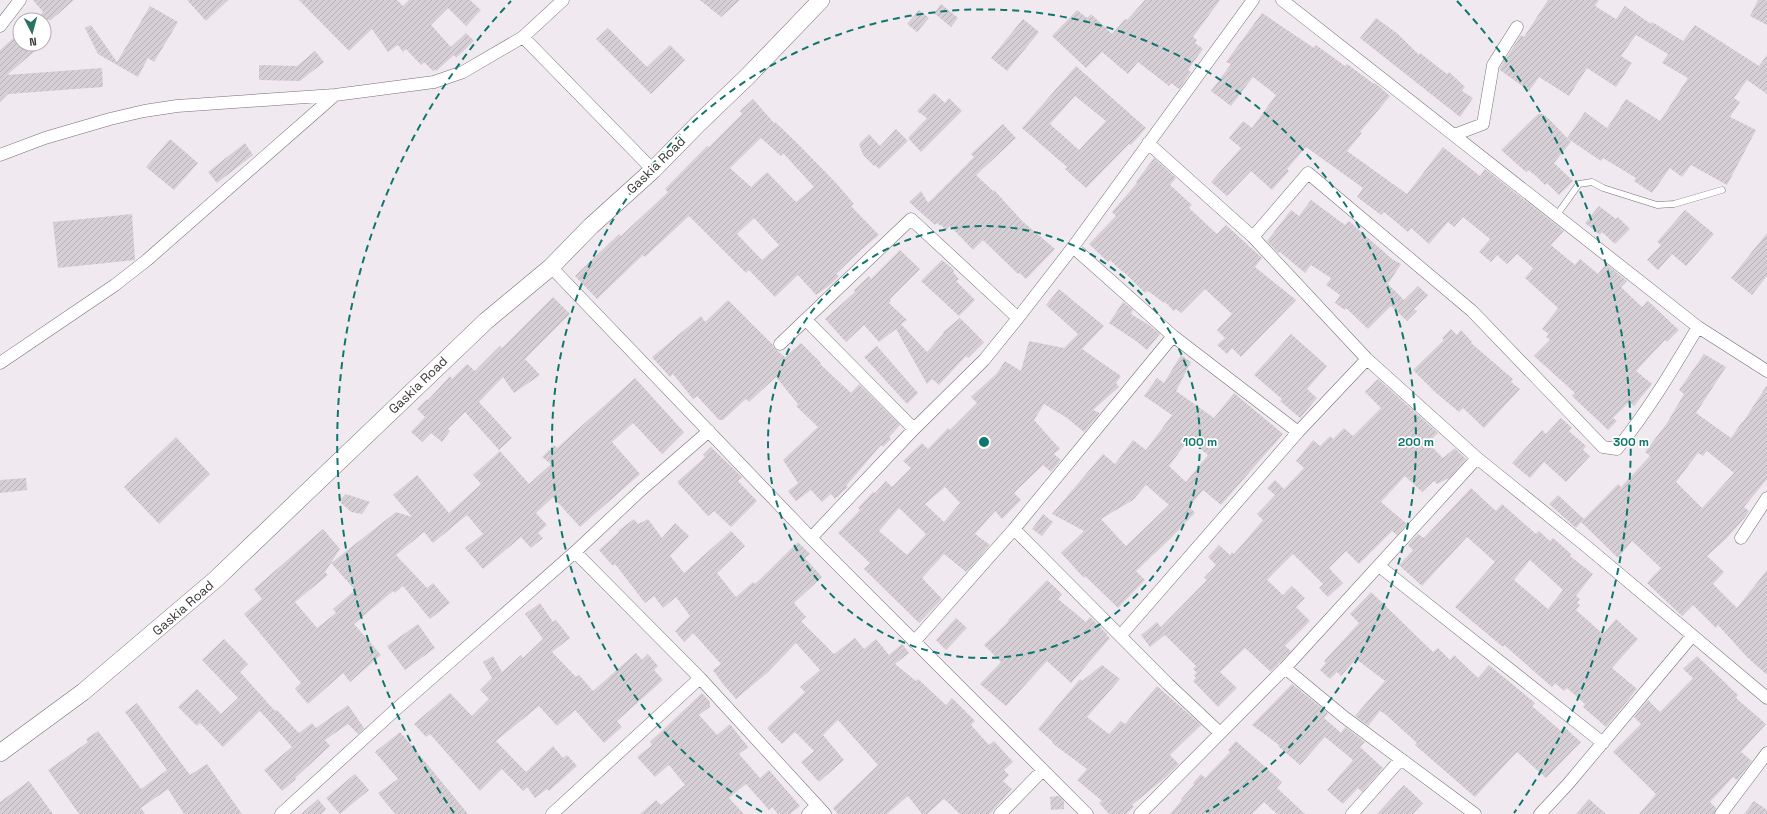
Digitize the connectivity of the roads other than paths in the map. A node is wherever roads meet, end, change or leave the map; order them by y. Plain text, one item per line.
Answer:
1 (20, 0) edge
2 (563, 0) edge
3 (821, 0) edge
4 (1253, 0) edge
5 (1282, 0) edge
6 (0, 26) edge
7 (1517, 26) dead end
8 (524, 37) junction
9 (335, 95) junction
10 (1454, 135) junction
11 (1148, 143) junction
12 (0, 155) edge
13 (653, 170) junction
14 (1722, 190) dead end
15 (1556, 216) junction
16 (1253, 237) junction
17 (1073, 247) junction
18 (551, 267) junction
19 (1018, 318) junction
20 (806, 320) junction
21 (1698, 327) junction
22 (1173, 336) junction
23 (780, 344) dead end
24 (1368, 359) junction
25 (0, 363) edge
26 (1767, 371) edge
27 (914, 429) junction
28 (709, 431) junction
29 (1298, 432) junction
30 (1477, 458) junction
31 (1767, 498) edge
32 (1014, 529) junction
33 (811, 538) junction
34 (1740, 538) dead end
35 (575, 552) junction
36 (1379, 566) junction
37 (1121, 635) junction
38 (1692, 636) junction
39 (914, 642) junction
40 (1285, 668) junction
41 (700, 678) junction
42 (1767, 698) edge
43 (1220, 732) junction
44 (1603, 743) junction
45 (0, 752) edge
46 (1767, 753) edge
47 (1402, 759) junction
48 (1043, 770) junction
49 (821, 810) edge
50 (281, 814) edge
51 (552, 814) edge
52 (808, 814) edge
53 (1000, 814) edge
54 (1087, 814) edge
55 (1140, 814) edge
56 (1352, 814) edge
57 (1475, 814) edge
58 (1540, 814) edge
59 (1720, 814) edge

1 - 6 street
2 - 8 street
3 - 13 main road, Gaskia Road
4 - 11 street
5 - 10 street
7 - 10 street
8 - 9 street
8 - 13 street
9 - 12 street
9 - 25 street
10 - 15 street
11 - 16 street
11 - 17 street
13 - 18 main road, Gaskia Road
14 - 15 lane
15 - 21 street
16 - 21 street
16 - 24 street
17 - 19 street
17 - 22 street
18 - 28 street
18 - 45 main road, Gaskia Road
19 - 20 street
19 - 27 street
20 - 23 street
20 - 27 street
21 - 26 street
22 - 29 street
22 - 32 street
24 - 29 street
24 - 30 street
27 - 33 street
28 - 33 street
28 - 35 street
29 - 37 street
30 - 36 street
30 - 38 street
31 - 34 street
32 - 37 street
32 - 39 street
33 - 39 street
35 - 41 street
35 - 50 street
36 - 40 street
36 - 44 street
37 - 43 street
38 - 42 street
38 - 44 street
39 - 48 street
40 - 43 street
40 - 47 street
41 - 49 street
41 - 51 street
43 - 55 street
44 - 58 street
46 - 59 street
47 - 56 street
47 - 57 street
48 - 53 street
48 - 54 street
49 - 52 street

